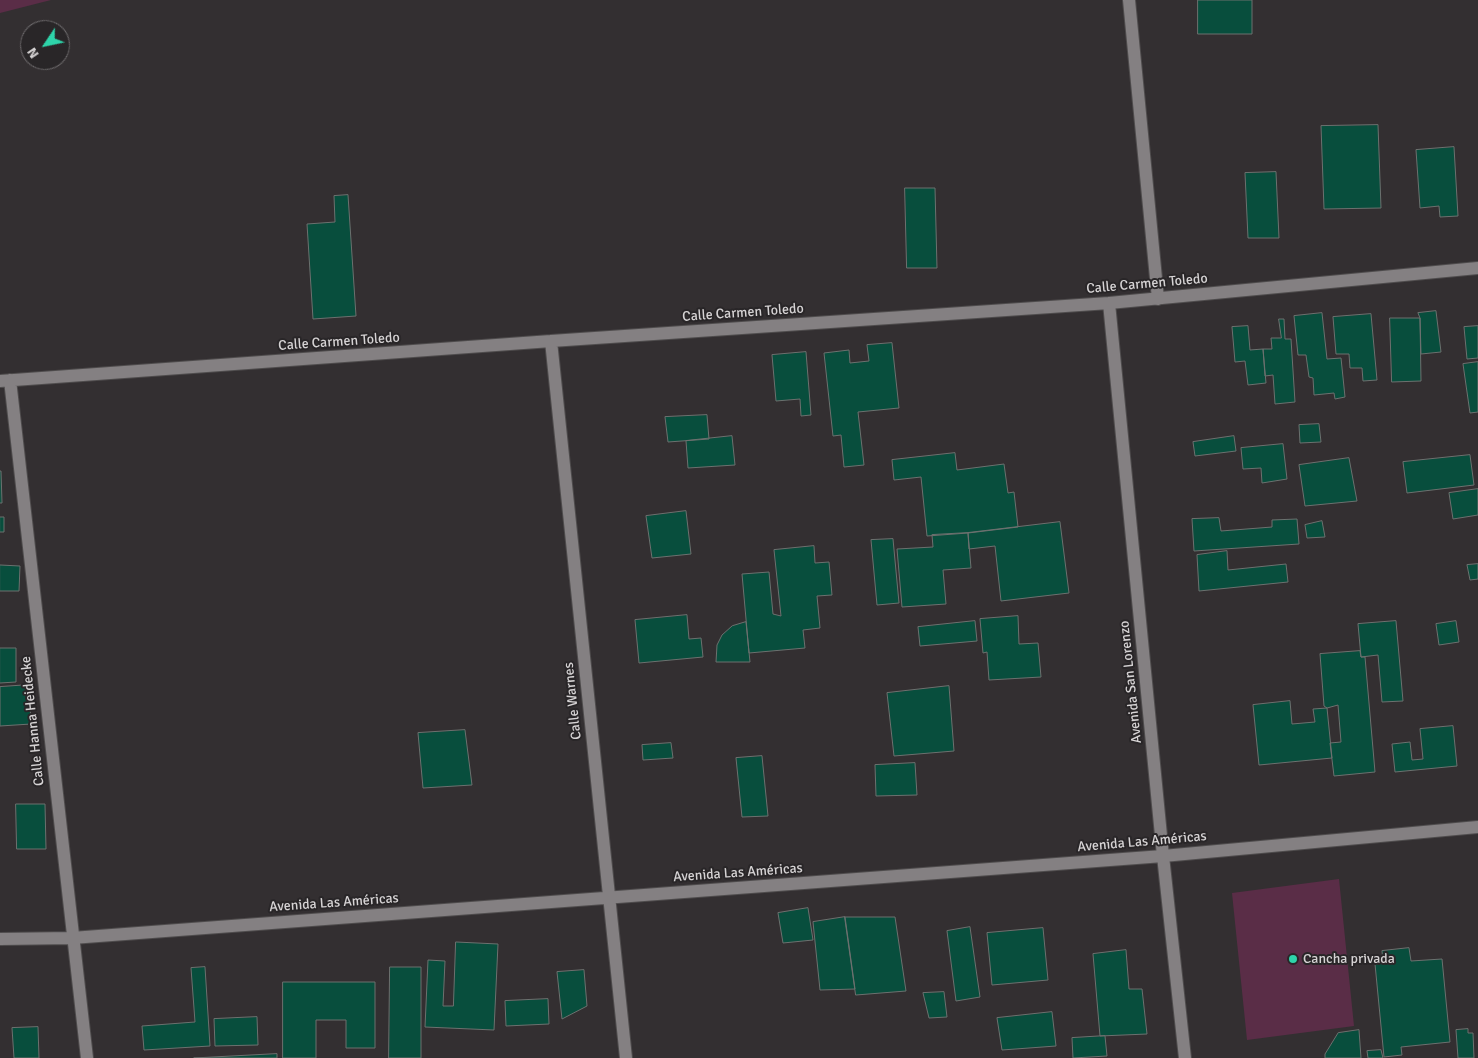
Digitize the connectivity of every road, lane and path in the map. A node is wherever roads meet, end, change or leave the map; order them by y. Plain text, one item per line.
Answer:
1 (1129, 0) edge
2 (1478, 268) edge
3 (1158, 299) junction
4 (1109, 304) junction
5 (551, 341) junction
6 (5, 381) edge
7 (1478, 827) edge
8 (1163, 856) junction
9 (608, 897) junction
10 (72, 938) junction
11 (0, 939) edge
12 (87, 1058) edge
13 (626, 1058) edge
14 (1185, 1058) edge

1 - 3 street
2 - 3 street, Calle Carmen Toledo
3 - 4 street, Calle Carmen Toledo
4 - 5 street, Calle Carmen Toledo
4 - 8 street, Avenida San Lorenzo
5 - 6 street, Calle Carmen Toledo
5 - 9 street, Calle Warnes
6 - 10 street, Calle Hanna Heidecke
7 - 8 street, Avenida Las Américas
8 - 9 street, Avenida Las Américas
8 - 14 street, Avenida San Lorenzo
9 - 10 street, Avenida Las Américas
9 - 13 street, Calle Warnes
10 - 11 street, Avenida Las Américas
10 - 12 street, Calle Hanna Heidecke

